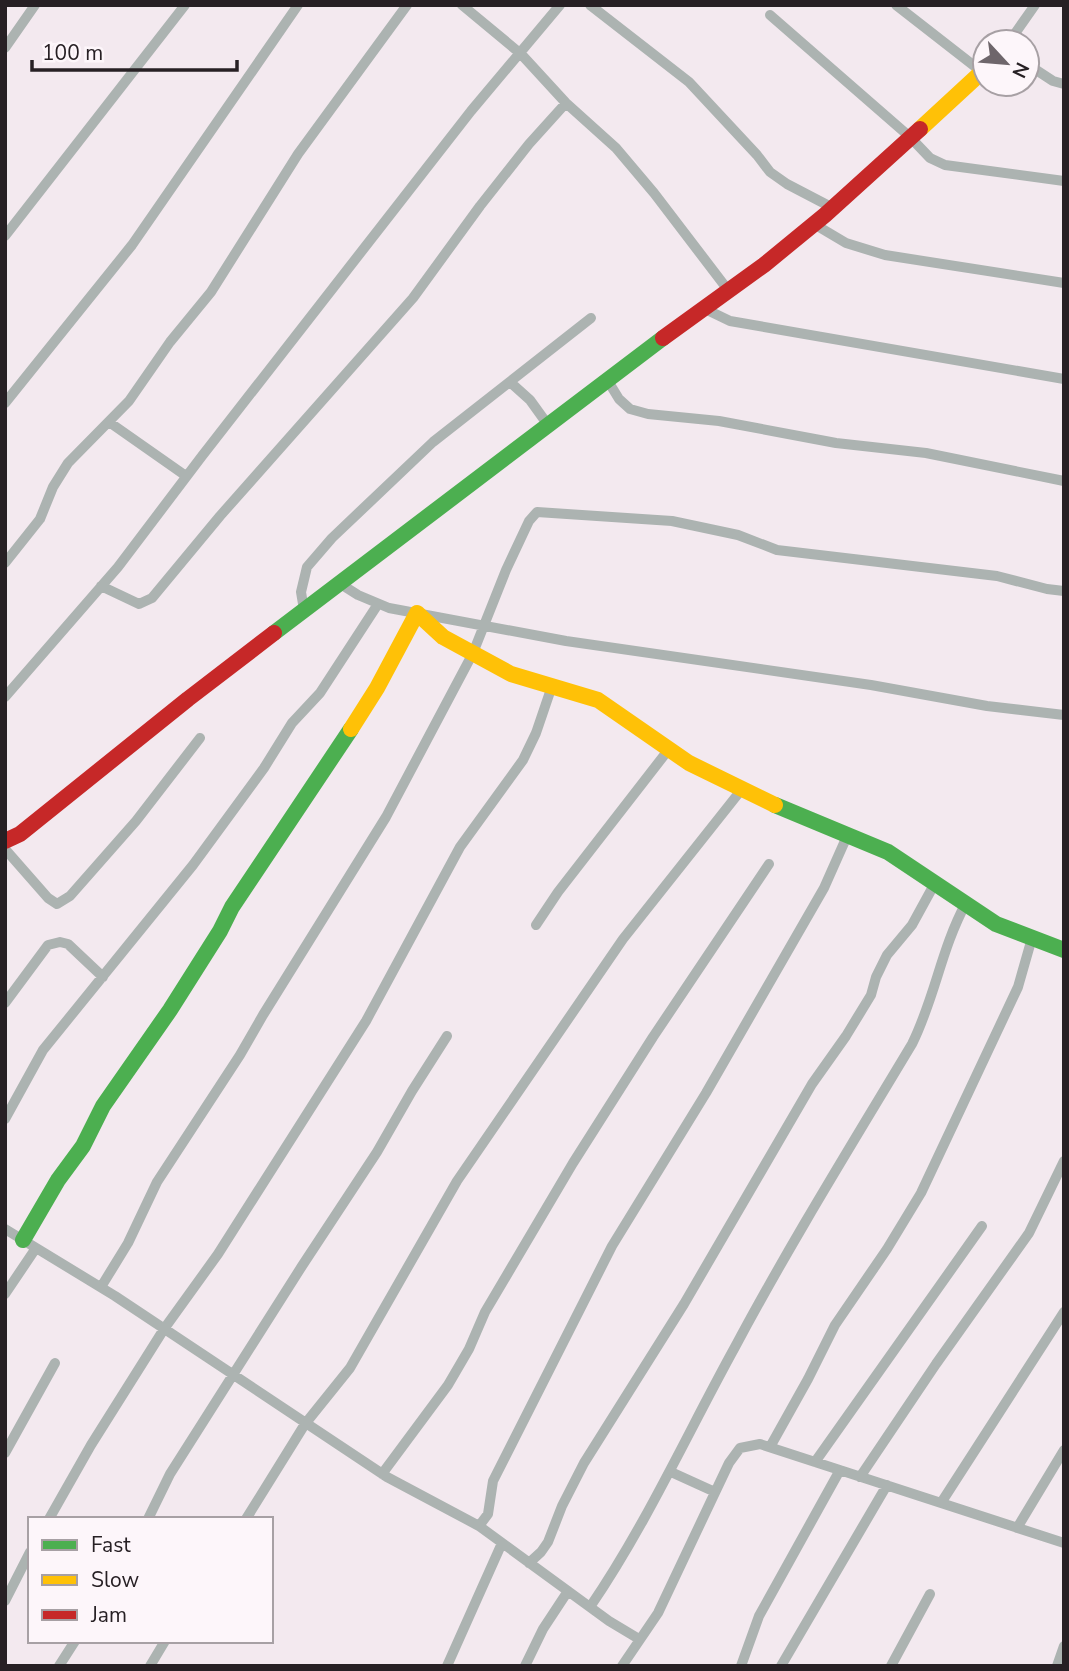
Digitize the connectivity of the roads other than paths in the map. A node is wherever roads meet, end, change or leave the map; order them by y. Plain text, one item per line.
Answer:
1 (35, 5) edge
2 (185, 5) edge
3 (298, 5) edge
4 (407, 5) edge
5 (462, 5) edge
6 (560, 5) edge
7 (590, 5) edge
8 (896, 5) edge
9 (1035, 5) edge
10 (770, 15) dead end
11 (1019, 28) edge
12 (5, 48) edge
13 (520, 54) junction
14 (971, 61) edge
15 (1041, 72) edge
16 (971, 83) edge
17 (1064, 84) edge
18 (566, 103) junction
19 (910, 137) junction
20 (1064, 181) edge
21 (833, 208) junction
22 (814, 224) junction
23 (5, 236) edge
24 (1064, 283) edge
25 (728, 290) junction
26 (703, 308) junction
27 (591, 318) dead end
28 (1064, 379) edge
29 (608, 381) junction
30 (510, 382) junction
31 (5, 403) edge
32 (108, 422) junction
33 (548, 425) junction
34 (186, 476) junction
35 (1064, 481) edge
36 (5, 563) edge
37 (339, 583) junction
38 (102, 586) junction
39 (1064, 591) edge
40 (378, 604) junction
41 (304, 610) junction
42 (417, 614) junction
43 (483, 626) junction
44 (473, 653) junction
45 (552, 686) junction
46 (5, 697) edge
47 (1064, 715) edge
48 (200, 738) dead end
49 (669, 749) junction
50 (742, 789) junction
51 (848, 834) junction
52 (5, 841) edge
53 (5, 849) edge
54 (769, 864) dead end
55 (935, 883) junction
56 (966, 903) junction
57 (536, 925) dead end
58 (1032, 939) junction
59 (1064, 950) edge
60 (103, 977) junction
61 (5, 1003) edge
62 (447, 1036) dead end
63 (5, 1119) edge
64 (1064, 1161) edge
65 (982, 1226) dead end
66 (5, 1229) edge
67 (29, 1244) junction
68 (101, 1287) junction
69 (5, 1294) edge
70 (1064, 1312) edge
71 (164, 1329) junction
72 (55, 1363) dead end
73 (232, 1376) junction
74 (305, 1424) junction
75 (770, 1447) junction
76 (1064, 1450) edge
77 (5, 1453) edge
78 (815, 1462) junction
79 (840, 1470) junction
80 (671, 1472) junction
81 (382, 1474) junction
82 (860, 1477) junction
83 (887, 1485) junction
84 (715, 1492) junction
85 (941, 1503) junction
86 (50, 1517) edge
87 (149, 1517) edge
88 (247, 1517) edge
89 (479, 1526) junction
90 (1017, 1528) junction
91 (502, 1543) junction
92 (1064, 1543) edge
93 (28, 1556) edge
94 (529, 1563) junction
95 (568, 1591) junction
96 (930, 1594) dead end
97 (5, 1601) edge
98 (590, 1607) junction
99 (639, 1639) junction
100 (74, 1643) edge
101 (163, 1643) edge
102 (1064, 1646) edge
103 (59, 1666) edge
104 (150, 1666) edge
105 (446, 1666) edge
106 (525, 1666) edge
107 (622, 1666) edge
108 (741, 1666) edge
109 (781, 1666) edge
110 (891, 1666) edge
111 (1057, 1666) edge

1 - 12 street
2 - 23 street
3 - 31 street
4 - 32 street
5 - 13 street
6 - 13 street
7 - 21 street
8 - 14 street
9 - 11 street
10 - 19 street
13 - 18 street
13 - 34 street
15 - 17 street
16 - 19 street
18 - 25 street
18 - 38 street
19 - 20 street
19 - 21 street
21 - 22 street
22 - 24 street
22 - 25 street
25 - 26 street
26 - 28 street
26 - 29 street
27 - 30 street
29 - 33 street
29 - 35 street
30 - 33 street
30 - 41 street
32 - 34 street
32 - 36 street
33 - 37 street
34 - 38 street
37 - 40 street
37 - 41 street
38 - 46 street
39 - 43 street
40 - 42 street
40 - 60 street
41 - 52 street
42 - 43 street
42 - 44 street
42 - 67 street
43 - 44 street
43 - 47 street
44 - 45 street
44 - 68 street
45 - 49 street
45 - 71 street
48 - 53 street
49 - 50 street
49 - 57 street
50 - 51 street
50 - 74 street
51 - 55 street
51 - 89 street
54 - 81 street
55 - 56 street
55 - 94 street
56 - 58 street
56 - 80 street
58 - 59 street
58 - 75 street
60 - 61 street
60 - 63 street
62 - 73 street
64 - 82 street
65 - 78 street
66 - 67 street
67 - 68 street
67 - 69 street
68 - 71 street
70 - 85 street
71 - 73 street
71 - 86 street
72 - 77 street
73 - 74 street
73 - 87 street
74 - 81 street
74 - 88 street
75 - 78 street
75 - 84 street
76 - 90 street
78 - 79 street
79 - 82 street
79 - 108 street
80 - 84 street
80 - 98 street
81 - 89 street
82 - 83 street
83 - 85 street
83 - 109 street
84 - 99 street
85 - 90 street
89 - 91 street
90 - 92 street
91 - 94 street
91 - 105 street
93 - 97 street
94 - 95 street
95 - 98 street
95 - 106 street
96 - 110 street
98 - 99 street
99 - 107 street
100 - 103 street
101 - 104 street
102 - 111 street

